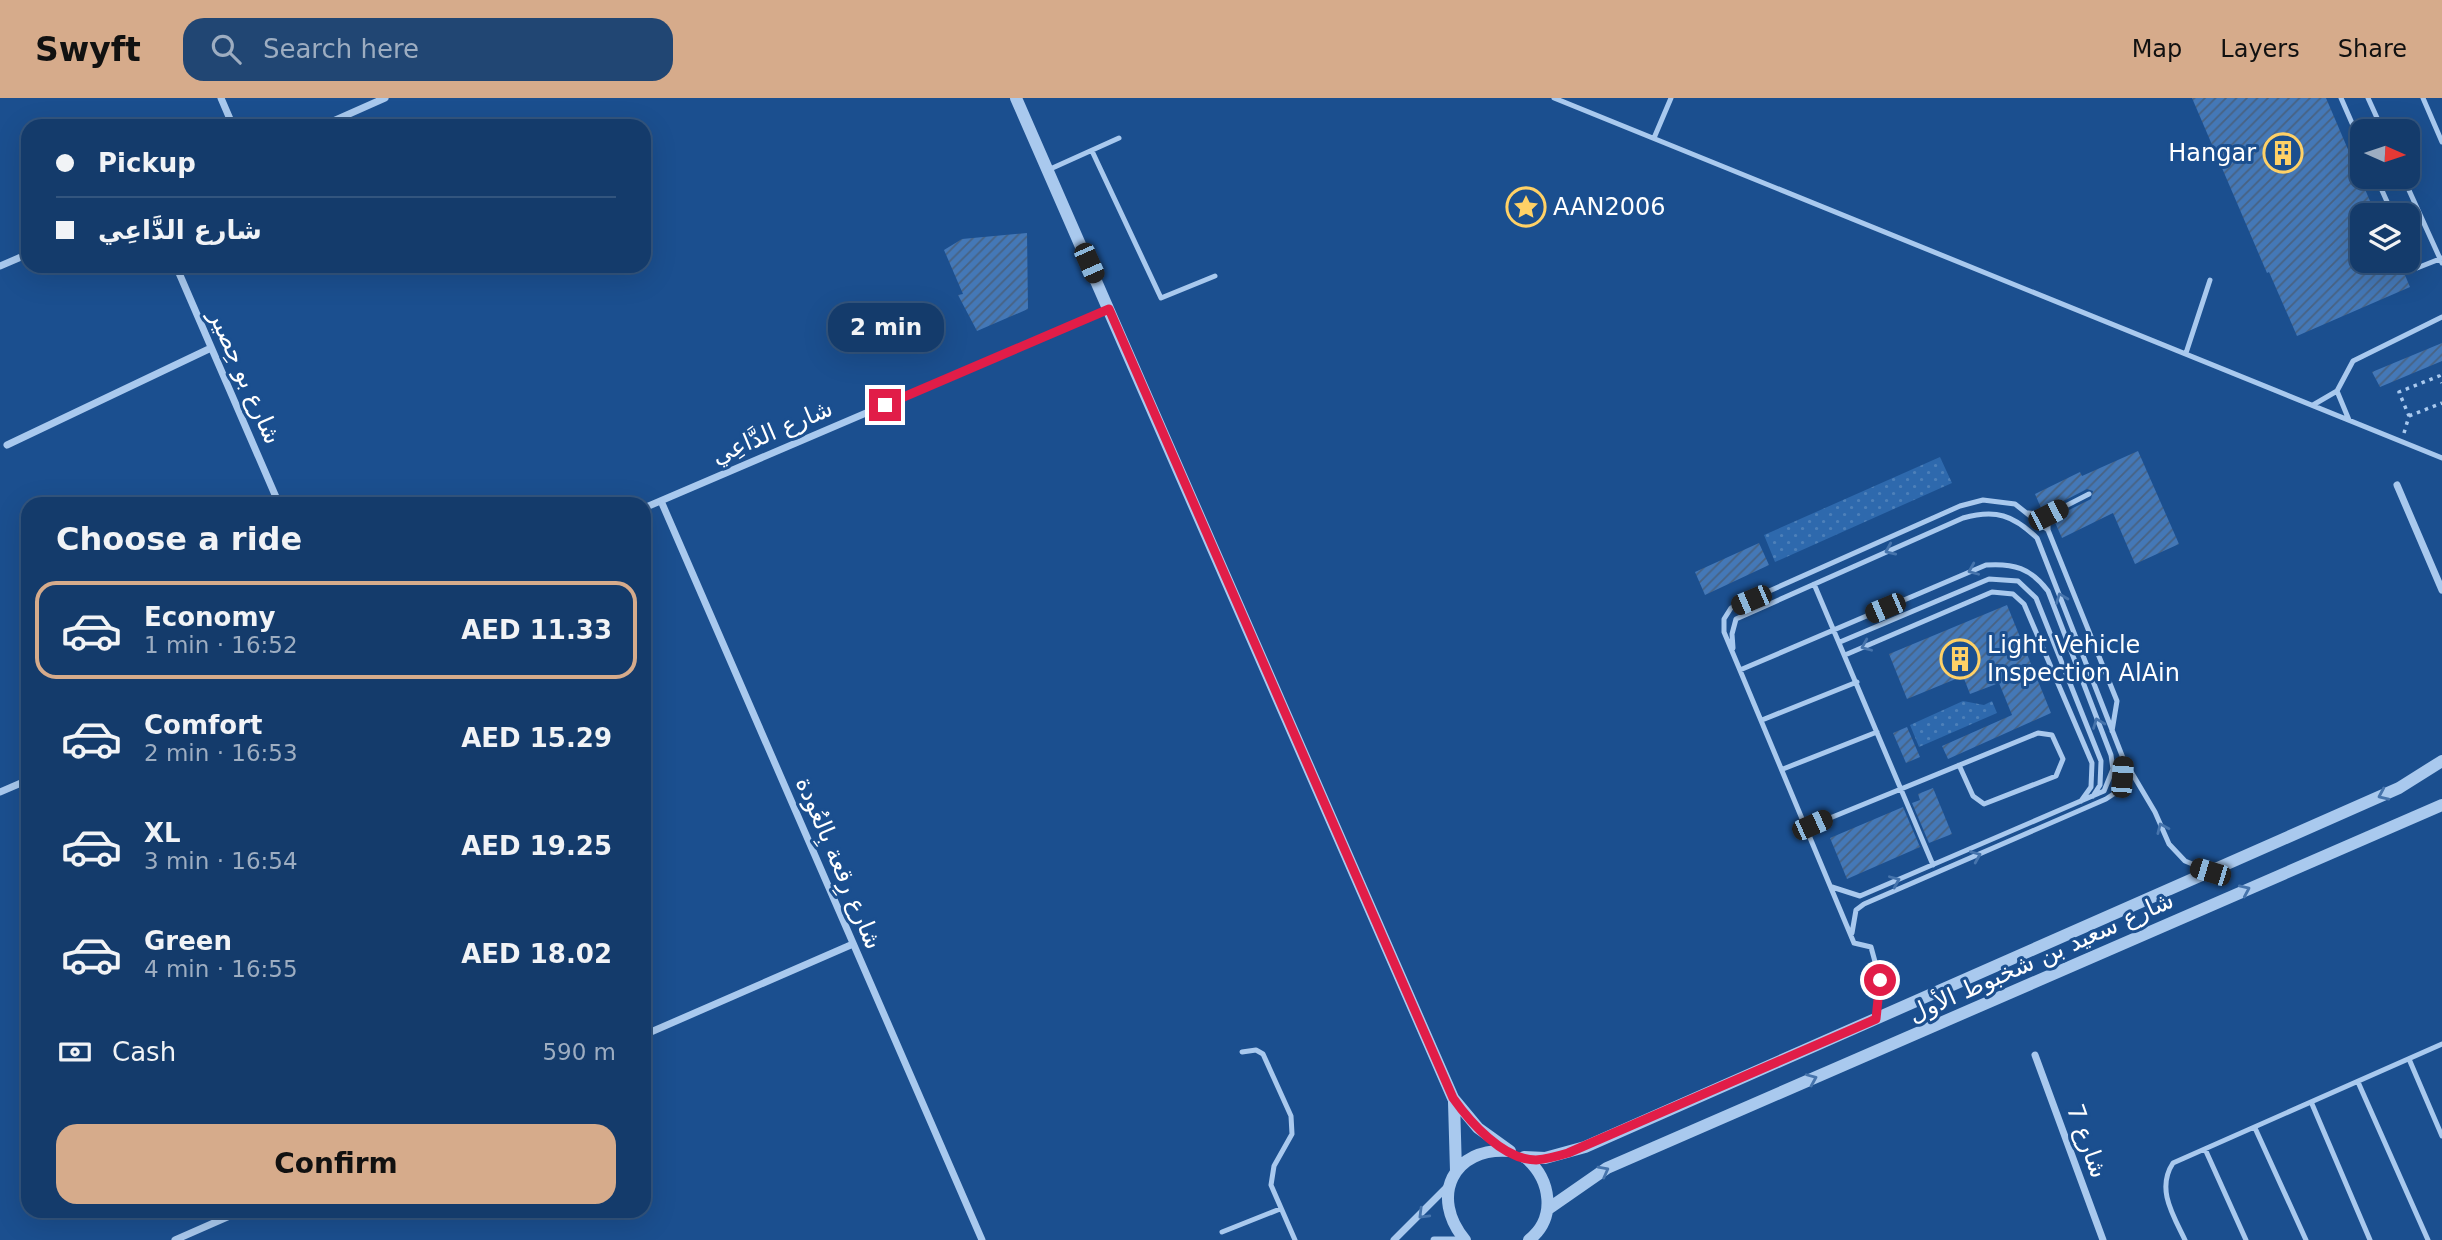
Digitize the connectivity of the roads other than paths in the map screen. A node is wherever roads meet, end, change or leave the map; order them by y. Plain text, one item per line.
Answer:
1 (221, 98) edge
2 (385, 98) edge
3 (1016, 98) edge
4 (1554, 98) edge
5 (1671, 98) edge
6 (2341, 98) edge
7 (2368, 98) edge
8 (2423, 98) edge
9 (230, 119) edge
10 (338, 119) edge
11 (2350, 119) edge
12 (2378, 119) edge
13 (1119, 138) dead end
14 (1654, 138) junction
15 (2442, 142) edge
16 (1092, 151) junction
17 (1048, 170) junction
18 (2408, 189) edge
19 (21, 257) edge
20 (2441, 260) edge
21 (0, 266) edge
22 (2420, 267) edge
23 (179, 273) edge
24 (1215, 276) dead end
25 (2210, 280) dead end
26 (1109, 309) junction
27 (2442, 317) edge
28 (211, 348) junction
29 (2186, 353) junction
30 (2337, 391) junction
31 (2312, 405) junction
32 (2349, 420) junction
33 (7, 445) dead end
34 (2442, 458) edge
35 (2397, 485) dead end
36 (2089, 494) dead end
37 (276, 497) edge
38 (661, 501) junction
39 (651, 505) edge
40 (2028, 513) junction
41 (2048, 515) junction
42 (2048, 530) junction
43 (1810, 575) junction
44 (1814, 584) junction
45 (2442, 590) edge
46 (1834, 630) junction
47 (1840, 642) junction
48 (1734, 654) junction
49 (1845, 655) junction
50 (1740, 670) junction
51 (1857, 682) junction
52 (1762, 720) junction
53 (2112, 731) junction
54 (1877, 732) junction
55 (2123, 758) junction
56 (2442, 761) edge
57 (1959, 765) junction
58 (1783, 769) junction
59 (21, 783) edge
60 (1900, 789) junction
61 (0, 792) edge
62 (2093, 796) junction
63 (2081, 801) junction
64 (2442, 804) edge
65 (1808, 827) junction
66 (1933, 865) junction
67 (2210, 872) junction
68 (1832, 887) junction
69 (1854, 943) junction
70 (853, 944) junction
71 (1876, 1019) junction
72 (651, 1032) edge
73 (2442, 1044) edge
74 (1242, 1052) dead end
75 (2035, 1055) dead end
76 (2409, 1059) junction
77 (2358, 1082) junction
78 (1453, 1098) junction
79 (2312, 1104) junction
80 (2255, 1128) junction
81 (2442, 1136) edge
82 (2205, 1149) junction
83 (1510, 1151) junction
84 (1524, 1157) junction
85 (1456, 1171) junction
86 (1449, 1185) junction
87 (1280, 1209) junction
88 (1548, 1209) junction
89 (225, 1218) edge
90 (1543, 1224) junction
91 (1222, 1232) dead end
92 (175, 1240) edge
93 (982, 1240) edge
94 (1295, 1240) edge
95 (1394, 1240) edge
96 (1434, 1240) edge
97 (1455, 1240) edge
98 (1465, 1240) edge
99 (1529, 1240) edge
100 (1541, 1240) edge
101 (2103, 1240) edge
102 (2185, 1240) edge
103 (2246, 1240) edge
104 (2306, 1240) edge
105 (2370, 1240) edge
106 (2428, 1240) edge

1 - 9 street
2 - 10 street
3 - 17 street
4 - 14 lane
5 - 14 lane
6 - 11 lane
7 - 12 lane
8 - 15 lane
13 - 16 lane
14 - 29 lane
16 - 17 lane
16 - 24 lane
17 - 26 street
18 - 20 lane
19 - 21 street
20 - 22 lane
23 - 28 street, شارع بو حِصير
25 - 29 lane
26 - 38 street, شارع الدَّاعِي
26 - 78 street
27 - 30 lane
28 - 33 street
28 - 37 street, شارع بو حِصير
29 - 31 lane
30 - 31 lane
30 - 32 lane
31 - 32 lane
32 - 34 lane
35 - 45 street
36 - 41 lane
38 - 39 street, شارع الدَّاعِي
38 - 70 street, شارع رِقعة بِالعُودة
40 - 41 lane
40 - 42 lane
40 - 43 lane
41 - 42 lane
42 - 53 lane
43 - 44 lane
43 - 48 lane
44 - 46 lane
44 - 48 lane
53 -> 44 lane
46 - 47 lane
46 - 50 lane
62 -> 46 lane
47 - 49 lane
47 - 62 lane
48 - 50 lane
49 - 51 lane
63 -> 49 lane
50 - 52 lane
51 - 52 lane
51 - 54 lane
52 - 58 lane
53 - 55 lane
54 - 58 lane
54 - 60 lane
67 -> 55 lane
69 -> 55 lane
56 -> 67 street, شارع سعيد بن شخبوط الأول
57 - 57 lane
57 - 60 lane
58 - 65 lane
59 - 61 street
60 - 65 lane
60 - 66 lane
62 - 63 lane
63 - 66 lane
88 -> 64 street, شارع سعيد بن شخبوط الأول
65 - 68 lane
68 -> 66 lane
67 - 71 street, شارع سعيد بن شخبوط الأول
68 - 69 lane
69 - 71 lane
70 - 72 street
70 - 93 street, شارع رِقعة بِالعُودة
71 - 84 street, شارع سعيد بن شخبوط الأول
73 - 76 lane
74 - 87 lane
75 - 101 street, شارع 7
76 - 77 lane
76 - 81 lane
77 - 79 lane
77 - 106 lane
78 - 83 street
78 - 85 street
79 - 80 lane
79 - 105 lane
80 - 82 lane
80 - 104 lane
82 - 102 lane
82 - 103 lane
83 - 84 street
83 - 85 street
84 - 88 street
85 - 86 street
86 -> 95 street
86 - 98 street
87 - 91 lane
87 - 94 lane
88 - 90 street
89 - 92 street
90 - 99 street
90 - 100 street
96 - 97 street

